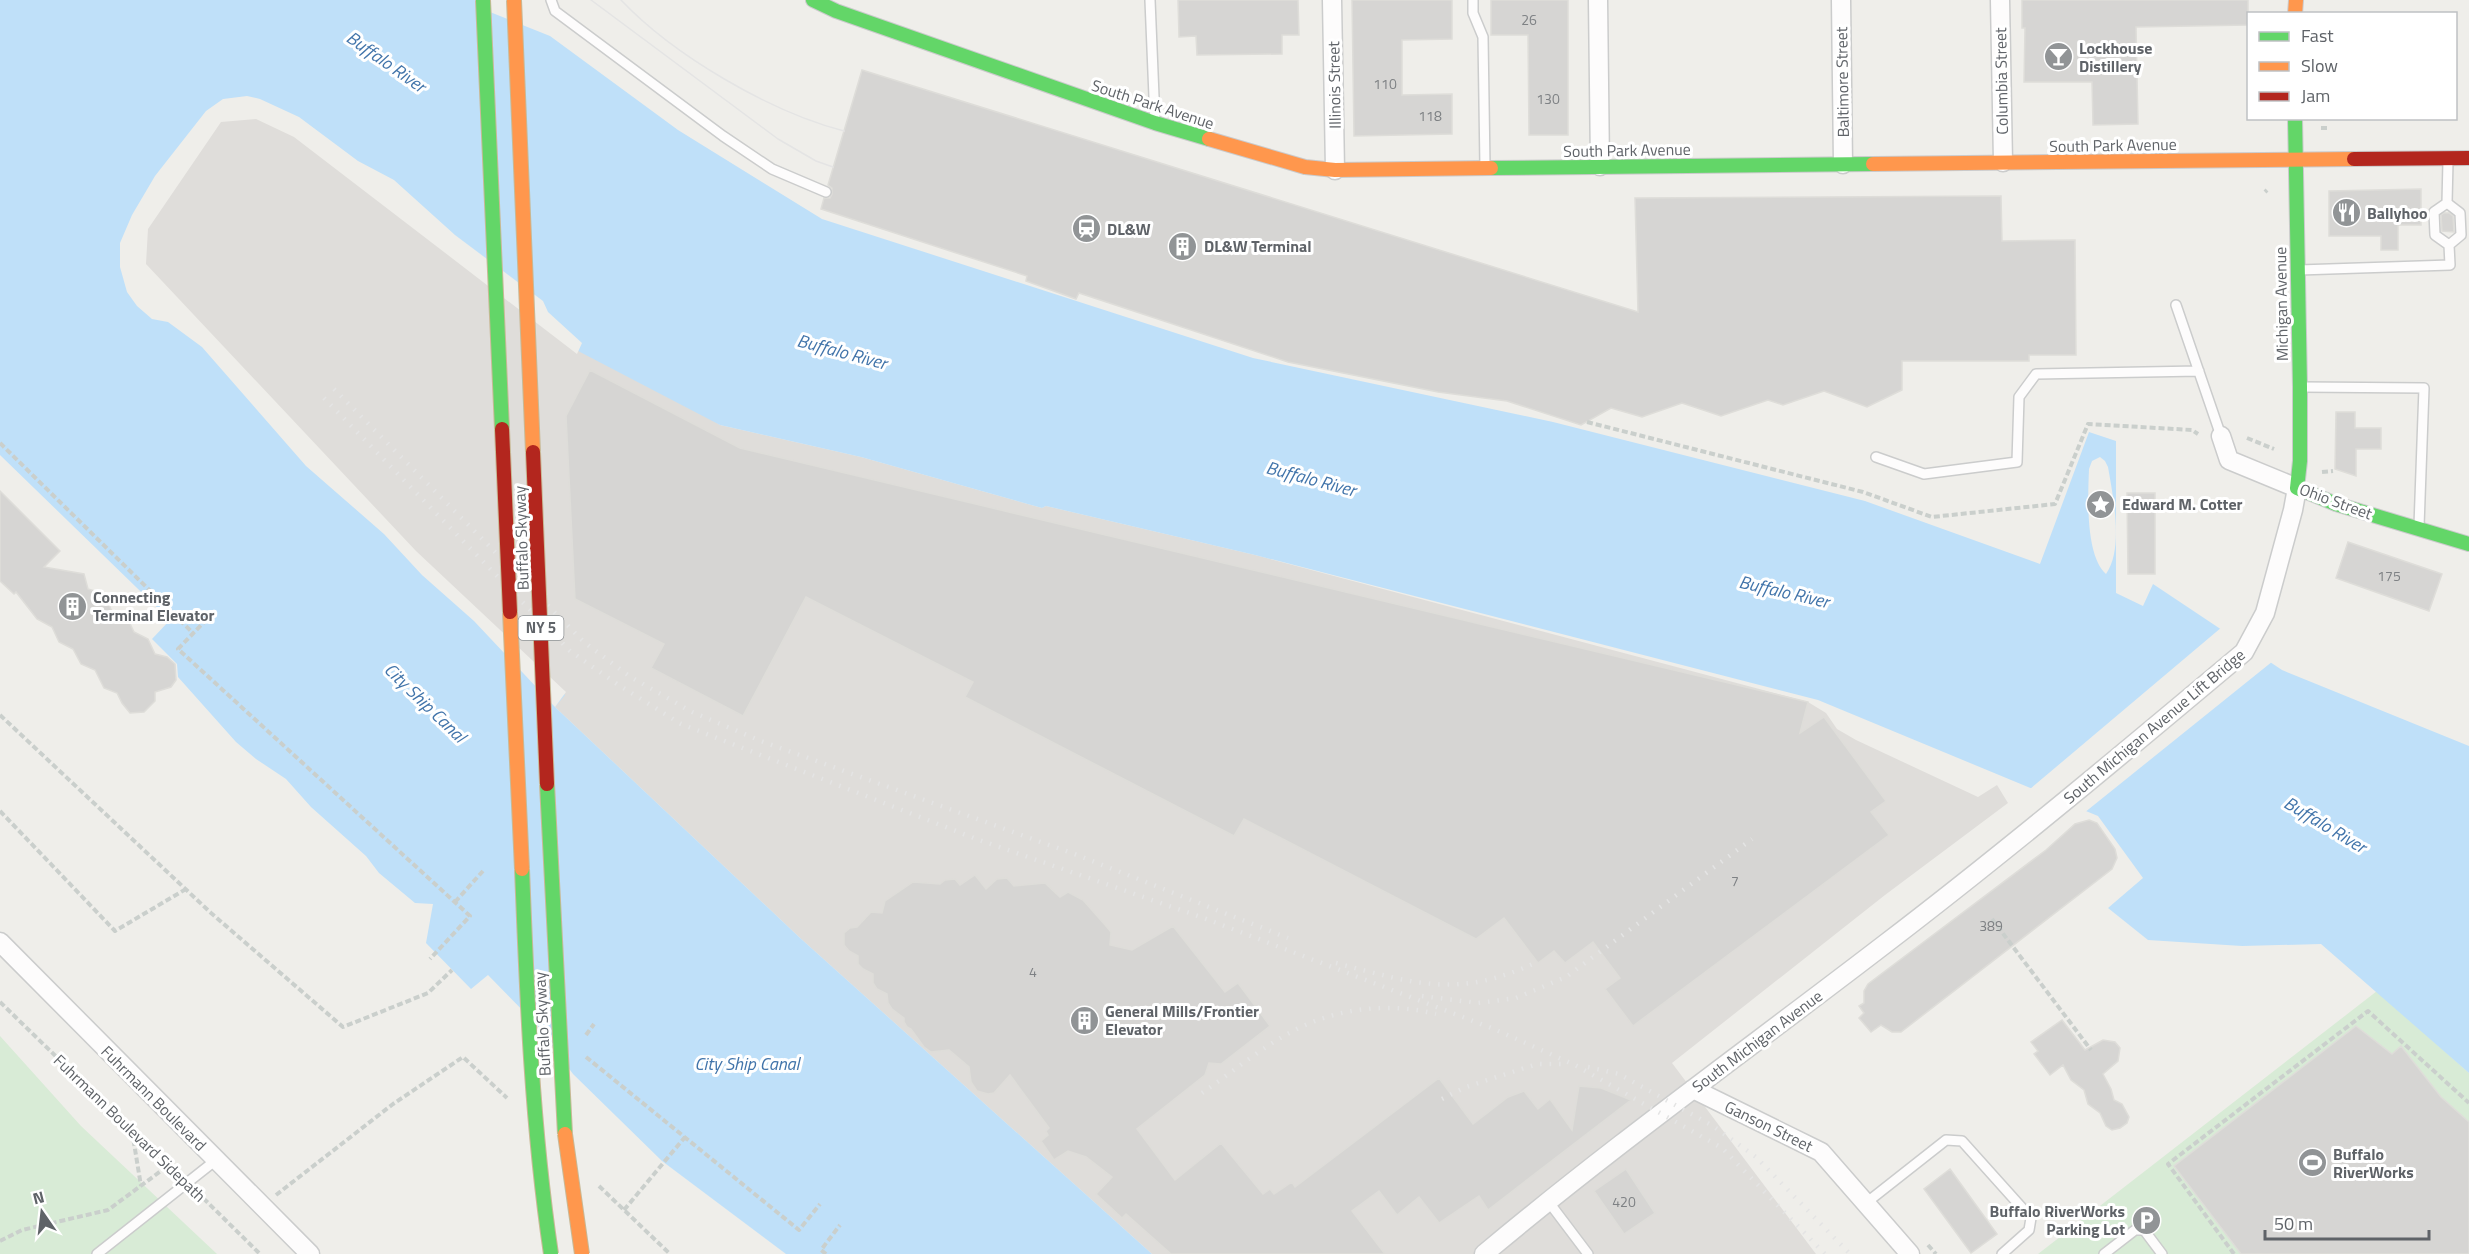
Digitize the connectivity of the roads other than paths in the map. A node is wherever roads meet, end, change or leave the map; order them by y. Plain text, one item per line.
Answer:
1 (483, 0) edge
2 (514, 0) edge
3 (551, 0) edge
4 (813, 0) edge
5 (1150, 0) edge
6 (1332, 0) edge
7 (1473, 0) edge
8 (1598, 0) edge
9 (1841, 0) edge
10 (2000, 0) edge
11 (2295, 120) edge
12 (1155, 123) junction
13 (2448, 158) junction
14 (2469, 158) edge
15 (2295, 160) junction
16 (2003, 162) junction
17 (1843, 164) junction
18 (1600, 166) junction
19 (1485, 168) junction
20 (1335, 170) junction
21 (826, 192) dead end
22 (2447, 203) junction
23 (2449, 245) junction
24 (2297, 270) junction
25 (2176, 305) dead end
26 (2199, 371) junction
27 (2300, 387) junction
28 (2221, 436) joint
29 (1876, 457) dead end
30 (2297, 488) junction
31 (2419, 529) junction
32 (2469, 544) edge
33 (2031, 830) joint
34 (0, 942) edge
35 (1693, 1089) junction
36 (216, 1160) junction
37 (1548, 1201) junction
38 (1866, 1203) junction
39 (97, 1254) edge
40 (310, 1254) edge
41 (551, 1254) edge
42 (582, 1254) edge
43 (1484, 1254) edge
44 (1588, 1254) edge
45 (1910, 1254) edge
46 (2002, 1254) edge
47 (2104, 1254) edge
48 (2162, 1254) edge

1 - 41 main road, Buffalo Skyway / NY 5, bridge
2 - 42 main road, Buffalo Skyway / NY 5, bridge
3 - 21 lane
4 - 12 main road, South Park Avenue
5 - 12 lane
6 - 20 street, Illinois Street
7 - 19 lane
8 - 18 street
9 - 17 street, Baltimore Street
10 - 16 street, Columbia Street
11 - 15 main road, Michigan Avenue
12 - 20 main road, South Park Avenue
13 - 14 main road, South Park Avenue
13 - 15 main road, South Park Avenue
13 - 22 lane
15 - 16 main road, South Park Avenue
15 - 24 main road, Michigan Avenue
16 - 17 main road, South Park Avenue
17 - 18 main road, South Park Avenue
18 - 19 main road, South Park Avenue
19 - 20 main road, South Park Avenue
22 - 23 lane
22 - 23 lane
23 - 24 lane
24 - 27 main road, Michigan Avenue
25 - 26 lane
26 - 28 lane
26 - 29 lane
27 - 30 main road, Michigan Avenue
27 - 31 lane
28 - 30 street, Ohio Street
30 - 31 main road, Ohio Street
30 - 33 street, South Michigan Avenue Lift Bridge
31 - 32 main road, Ohio Street
33 - 35 street, South Michigan Avenue
34 - 36 street, Fuhrmann Boulevard
35 - 37 street, South Michigan Avenue
35 - 38 street, Ganson Street
36 - 39 lane
36 - 40 street, Fuhrmann Boulevard
37 - 43 street, South Michigan Avenue
37 - 44 lane
38 - 45 street, Ganson Street
38 - 46 lane
47 - 48 lane

